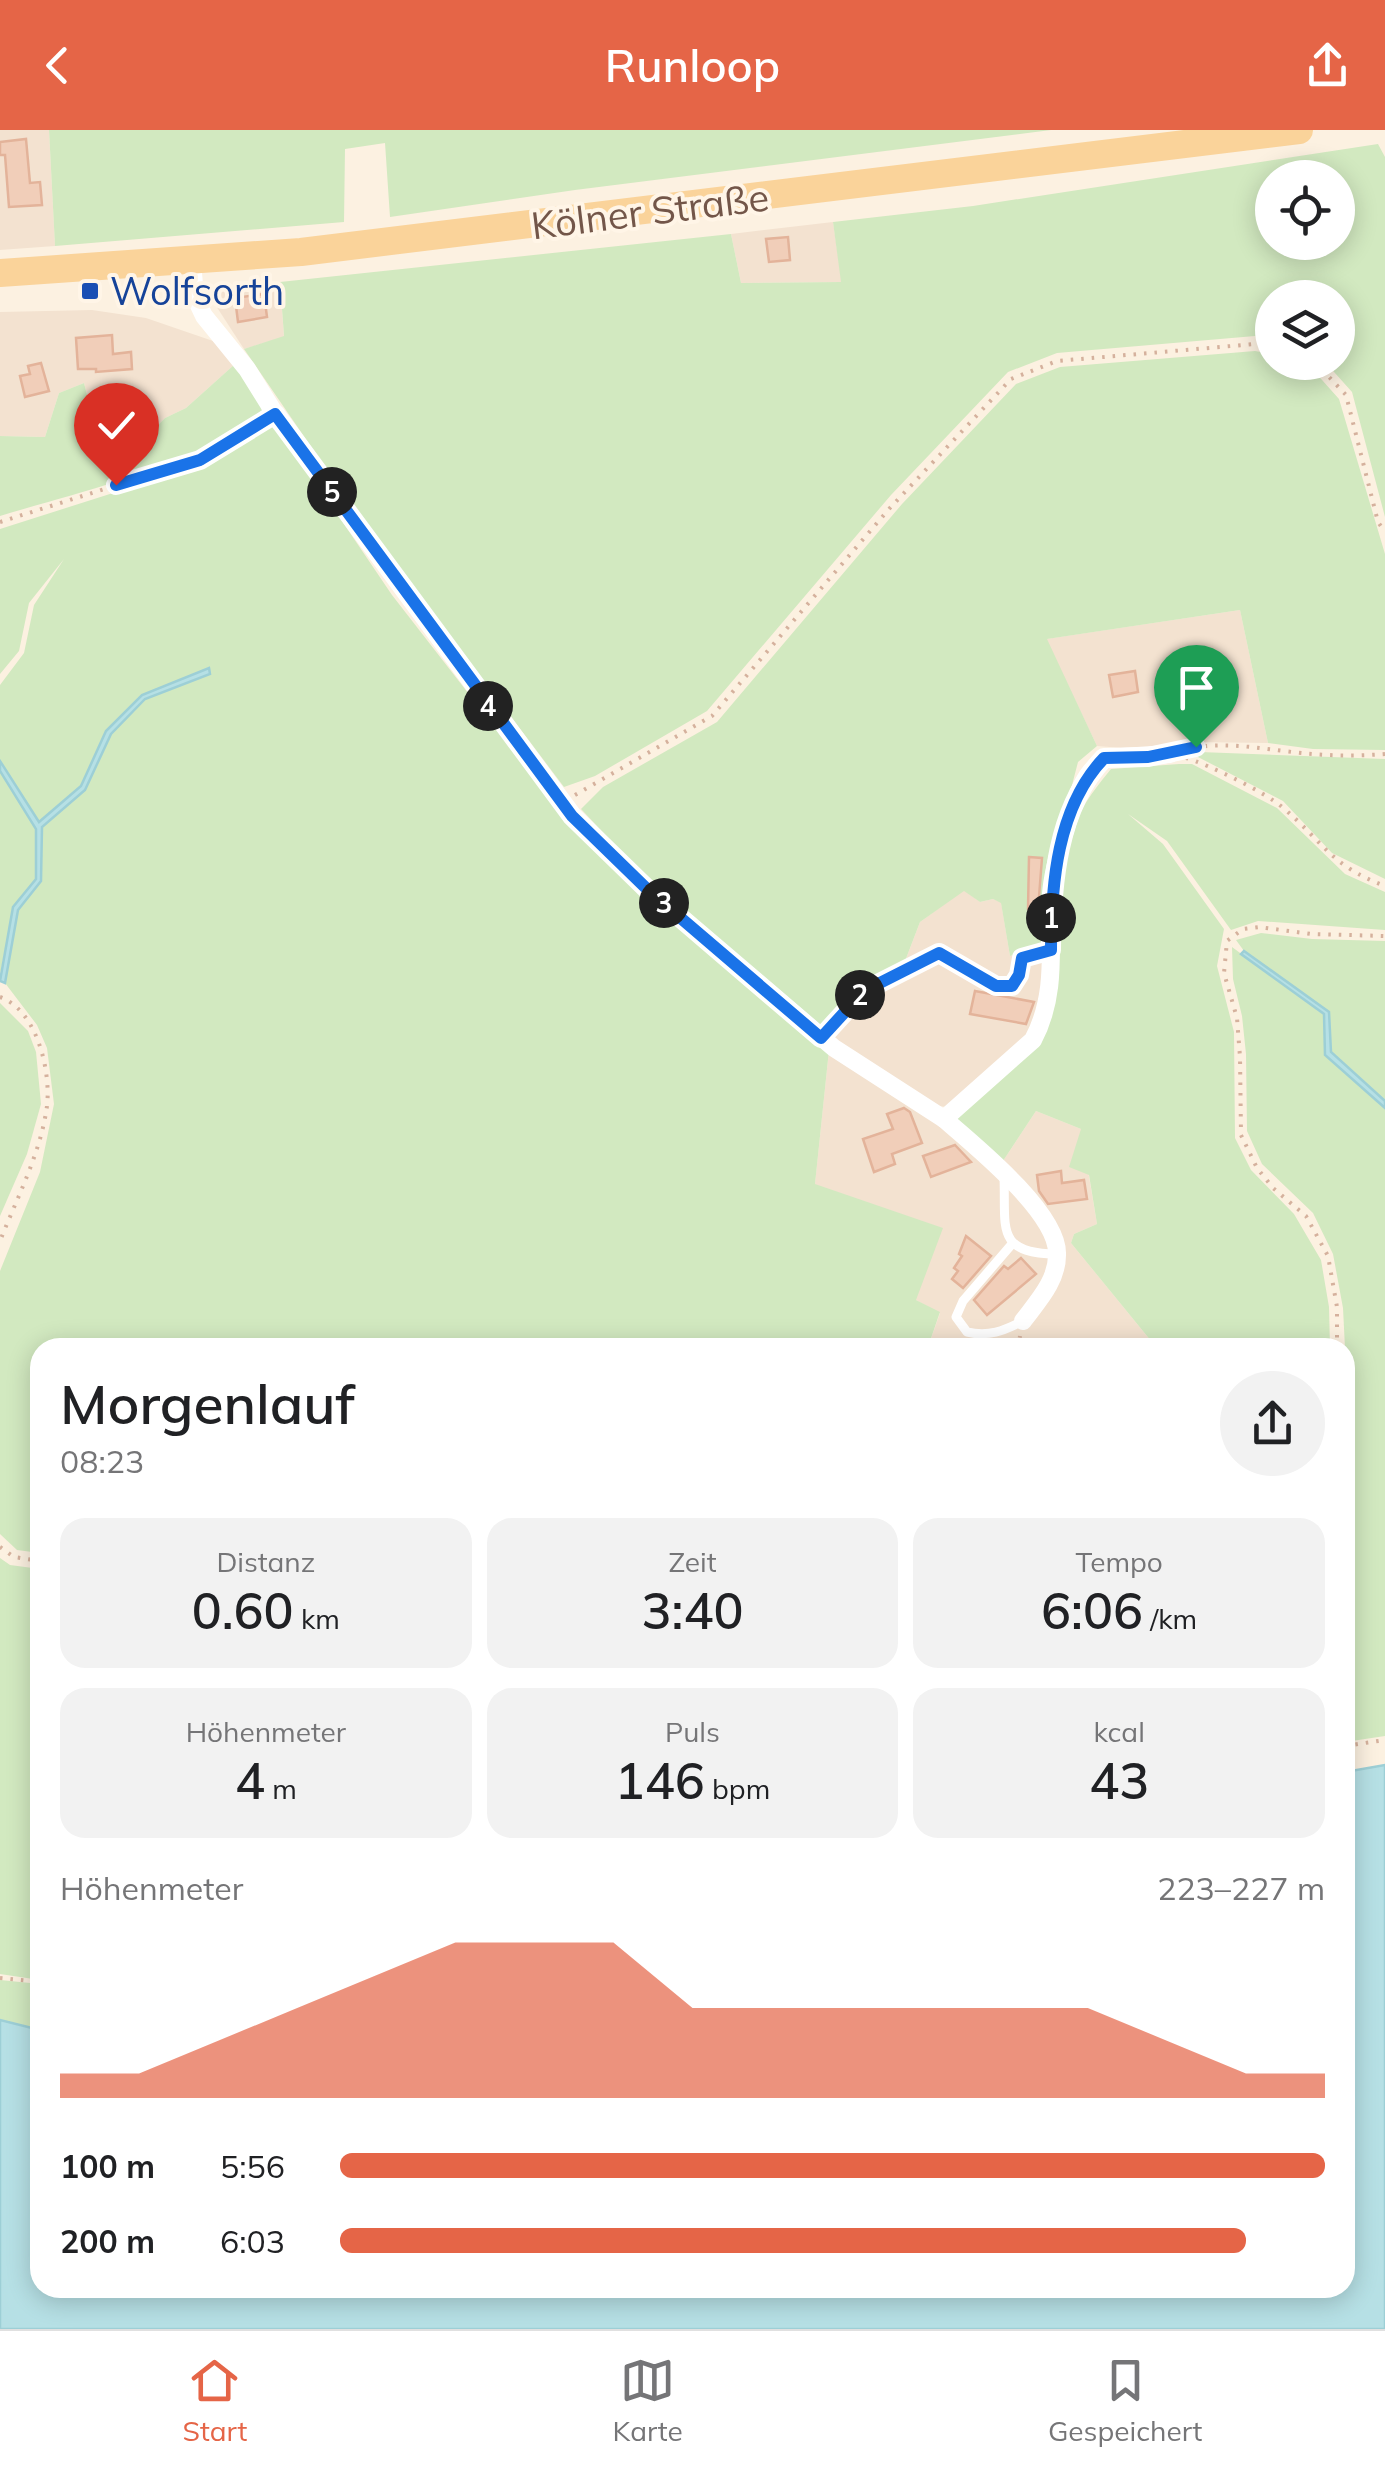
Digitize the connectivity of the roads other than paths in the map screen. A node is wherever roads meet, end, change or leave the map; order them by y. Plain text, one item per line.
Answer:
1 (1299, 130) edge
2 (192, 261) junction
3 (0, 273) edge
4 (1170, 754) road end
5 (1051, 950) junction
6 (821, 1038) junction
7 (944, 1118) junction
8 (1004, 1170) junction
9 (1012, 1244) junction
10 (1058, 1254) junction
11 (1023, 1321) joint

1 - 2 main road, Kölner Straße
2 - 3 main road, Kölner Straße
2 - 6 street
4 - 5 street
5 - 6 lane
5 - 7 street
6 - 7 street
7 - 8 street
8 - 9 lane
8 - 10 street
9 - 10 lane
9 - 11 lane
10 - 11 street

